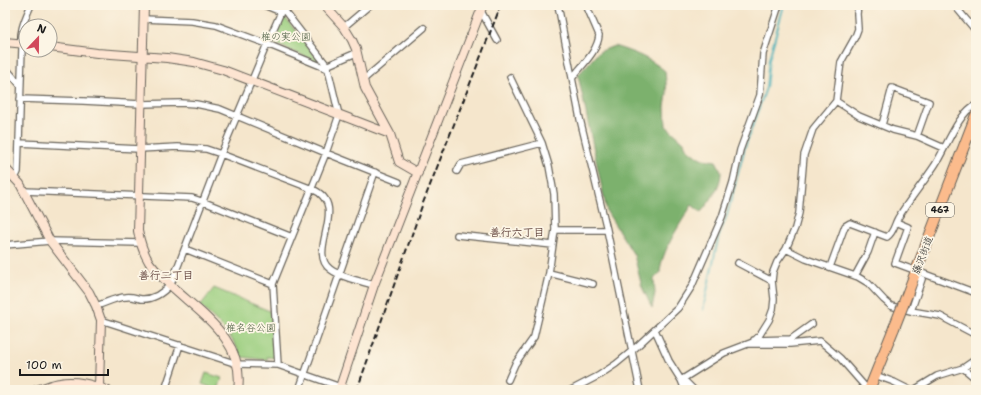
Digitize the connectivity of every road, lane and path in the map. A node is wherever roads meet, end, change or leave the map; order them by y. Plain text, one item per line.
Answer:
1 (31, 5) edge
2 (144, 5) edge
3 (264, 5) edge
4 (291, 5) edge
5 (324, 5) edge
6 (370, 5) edge
7 (558, 5) edge
8 (586, 5) edge
9 (779, 5) edge
10 (858, 5) edge
11 (954, 5) edge
12 (482, 8) edge
13 (281, 9) edge
14 (25, 18) edge
15 (143, 19) junction
16 (344, 27) junction
17 (424, 28) dead end
18 (976, 31) edge
19 (498, 40) dead end
20 (5, 42) edge
21 (18, 43) edge
22 (267, 44) junction
23 (58, 48) edge
24 (356, 53) junction
25 (142, 57) junction
26 (21, 58) edge
27 (5, 67) edge
28 (327, 68) junction
29 (510, 77) dead end
30 (573, 77) junction
31 (363, 80) junction
32 (252, 81) junction
33 (20, 85) junction
34 (20, 99) junction
35 (836, 101) junction
36 (141, 104) junction
37 (976, 105) edge
38 (339, 115) junction
39 (976, 115) edge
40 (237, 116) junction
41 (882, 125) junction
42 (390, 134) junction
43 (917, 136) junction
44 (18, 143) junction
45 (542, 143) junction
46 (944, 148) junction
47 (140, 149) junction
48 (326, 153) junction
49 (221, 154) junction
50 (5, 168) edge
51 (457, 171) dead end
52 (375, 172) junction
53 (418, 173) junction
54 (15, 178) junction
55 (400, 182) dead end
56 (312, 189) junction
57 (24, 191) junction
58 (138, 195) junction
59 (204, 202) junction
60 (896, 222) junction
61 (555, 230) junction
62 (607, 230) junction
63 (875, 232) junction
64 (457, 235) dead end
65 (292, 237) junction
66 (50, 241) junction
67 (140, 243) junction
68 (5, 245) edge
69 (553, 245) junction
70 (185, 249) junction
71 (786, 249) junction
72 (738, 263) dead end
73 (830, 267) junction
74 (549, 273) junction
75 (338, 274) junction
76 (915, 274) junction
77 (855, 276) junction
78 (772, 281) junction
79 (171, 284) junction
80 (273, 284) junction
81 (593, 284) dead end
82 (374, 285) junction
83 (976, 293) edge
84 (96, 306) junction
85 (907, 308) junction
86 (101, 320) junction
87 (812, 324) dead end
88 (655, 330) junction
89 (976, 335) edge
90 (754, 340) junction
91 (749, 344) junction
92 (180, 345) junction
93 (633, 350) junction
94 (976, 359) edge
95 (237, 364) junction
96 (278, 365) junction
97 (963, 368) junction
98 (304, 374) junction
99 (875, 375) junction
100 (976, 379) edge
101 (508, 380) dead end
102 (682, 380) junction
103 (342, 388) edge
104 (98, 389) edge
105 (36, 390) edge
106 (107, 390) edge
107 (165, 390) edge
108 (238, 390) edge
109 (299, 390) edge
110 (571, 390) edge
111 (640, 390) edge
112 (685, 390) edge
113 (694, 390) edge
114 (868, 390) edge
115 (910, 390) edge
116 (914, 390) edge

1 - 14 street
2 - 15 street
3 - 13 street
4 - 13 street
5 - 16 street
6 - 16 street
7 - 30 street
8 - 30 street
9 - 88 street
10 - 35 street
11 - 18 street
12 - 19 street
12 - 53 street
13 - 22 street
13 - 28 street
15 - 22 street
15 - 25 street
16 - 24 street
17 - 31 street
20 - 21 street
22 - 28 street
22 - 32 street
23 - 25 street
24 - 28 street
24 - 31 street
25 - 32 street
25 - 36 street
26 - 33 street
27 - 33 street
28 - 38 street
29 - 45 street
30 - 62 street
31 - 42 street
32 - 38 street
32 - 40 street
33 - 34 street
34 - 36 street
34 - 44 street
35 - 41 street
35 - 71 street
36 - 40 street
36 - 47 street
37 - 46 street
38 - 42 street
38 - 48 street
39 - 76 highway, 藤沢街道 / 467
40 - 48 street
40 - 49 street
41 - 43 street
41 - 43 street
42 - 53 street
43 - 46 street
44 - 47 street
44 - 54 street
45 - 51 street
45 - 61 street
46 - 60 street
47 - 49 street
47 - 58 street
48 - 52 street
48 - 56 street
49 - 56 street
49 - 59 street
50 - 54 street
52 - 55 street
52 - 75 street
53 - 82 street
54 - 57 street
56 - 65 street
56 - 75 street
57 - 58 street
57 - 66 street
58 - 59 street
58 - 67 street
59 - 65 street
59 - 70 street
60 - 63 street
60 - 76 street
61 - 62 street
61 - 69 street
62 - 93 street
63 - 73 street
63 - 77 street
64 - 69 street
65 - 80 street
66 - 67 street
66 - 68 street
66 - 84 street
67 - 79 street
69 - 74 street
70 - 79 street
70 - 80 street
71 - 73 street
71 - 78 street
72 - 78 street
73 - 77 street
74 - 81 street
74 - 101 street
75 - 82 street
75 - 98 street
76 - 83 street
76 - 85 highway, 藤沢街道 / 467
77 - 85 street
78 - 90 street
79 - 84 street
79 - 95 street
80 - 96 street
82 - 103 street
84 - 86 street
85 - 89 street
85 - 99 highway, 467, bridge
86 - 92 street
86 - 104 street
87 - 90 street
88 - 93 street
88 - 102 street
90 - 91 street
91 - 102 street
91 - 114 street
92 - 95 street
92 - 107 street
93 - 110 street
93 - 111 street
94 - 97 street
95 - 96 street
95 - 108 street
96 - 98 street
97 - 100 street
97 - 116 street
98 - 103 street
98 - 109 street
99 - 114 highway, 467
99 - 115 street
102 - 112 street
102 - 113 street
104 - 105 street
104 - 106 street

